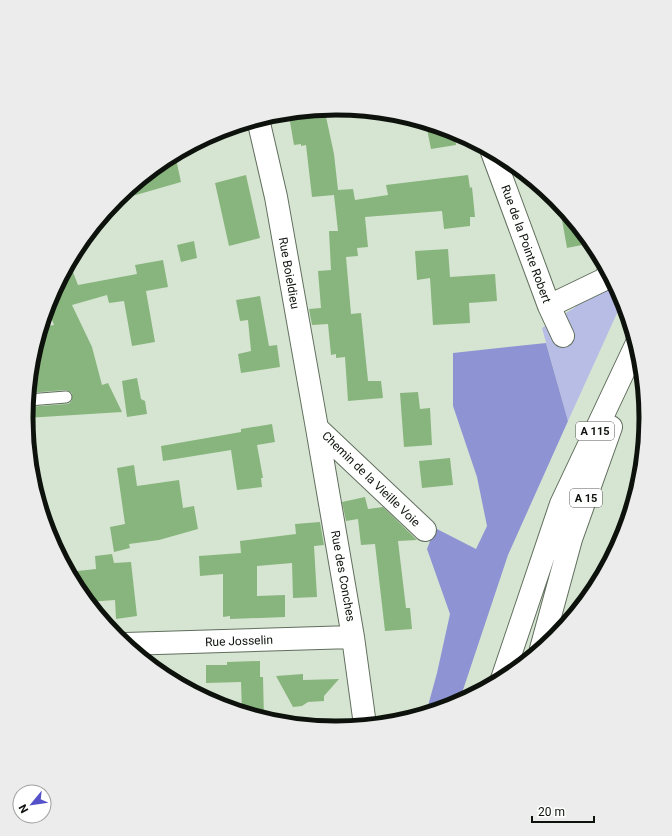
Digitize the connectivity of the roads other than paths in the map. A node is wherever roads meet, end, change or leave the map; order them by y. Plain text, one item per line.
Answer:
1 (259, 125) edge
2 (495, 160) edge
3 (605, 279) edge
4 (549, 306) junction
5 (563, 336) dead end
6 (632, 354) edge
7 (634, 363) edge
8 (66, 397) dead end
9 (34, 400) edge
10 (317, 428) junction
11 (425, 530) dead end
12 (354, 637) junction
13 (544, 638) edge
14 (134, 644) edge
15 (505, 669) edge
16 (364, 719) edge

1 - 10 main road, Rue Boieldieu
2 - 4 main road, Rue de la Pointe Robert
3 - 4 main road
4 - 5 main road, Rue de la Pointe Robert
6 - 15 main road, A 115
7 - 13 main road, A 15
8 - 9 lane
10 - 11 main road, Chemin de la Vieille Voie
10 - 12 main road, Rue des Conches
12 - 14 main road, Rue Josselin
12 - 16 main road, Rue des Conches

